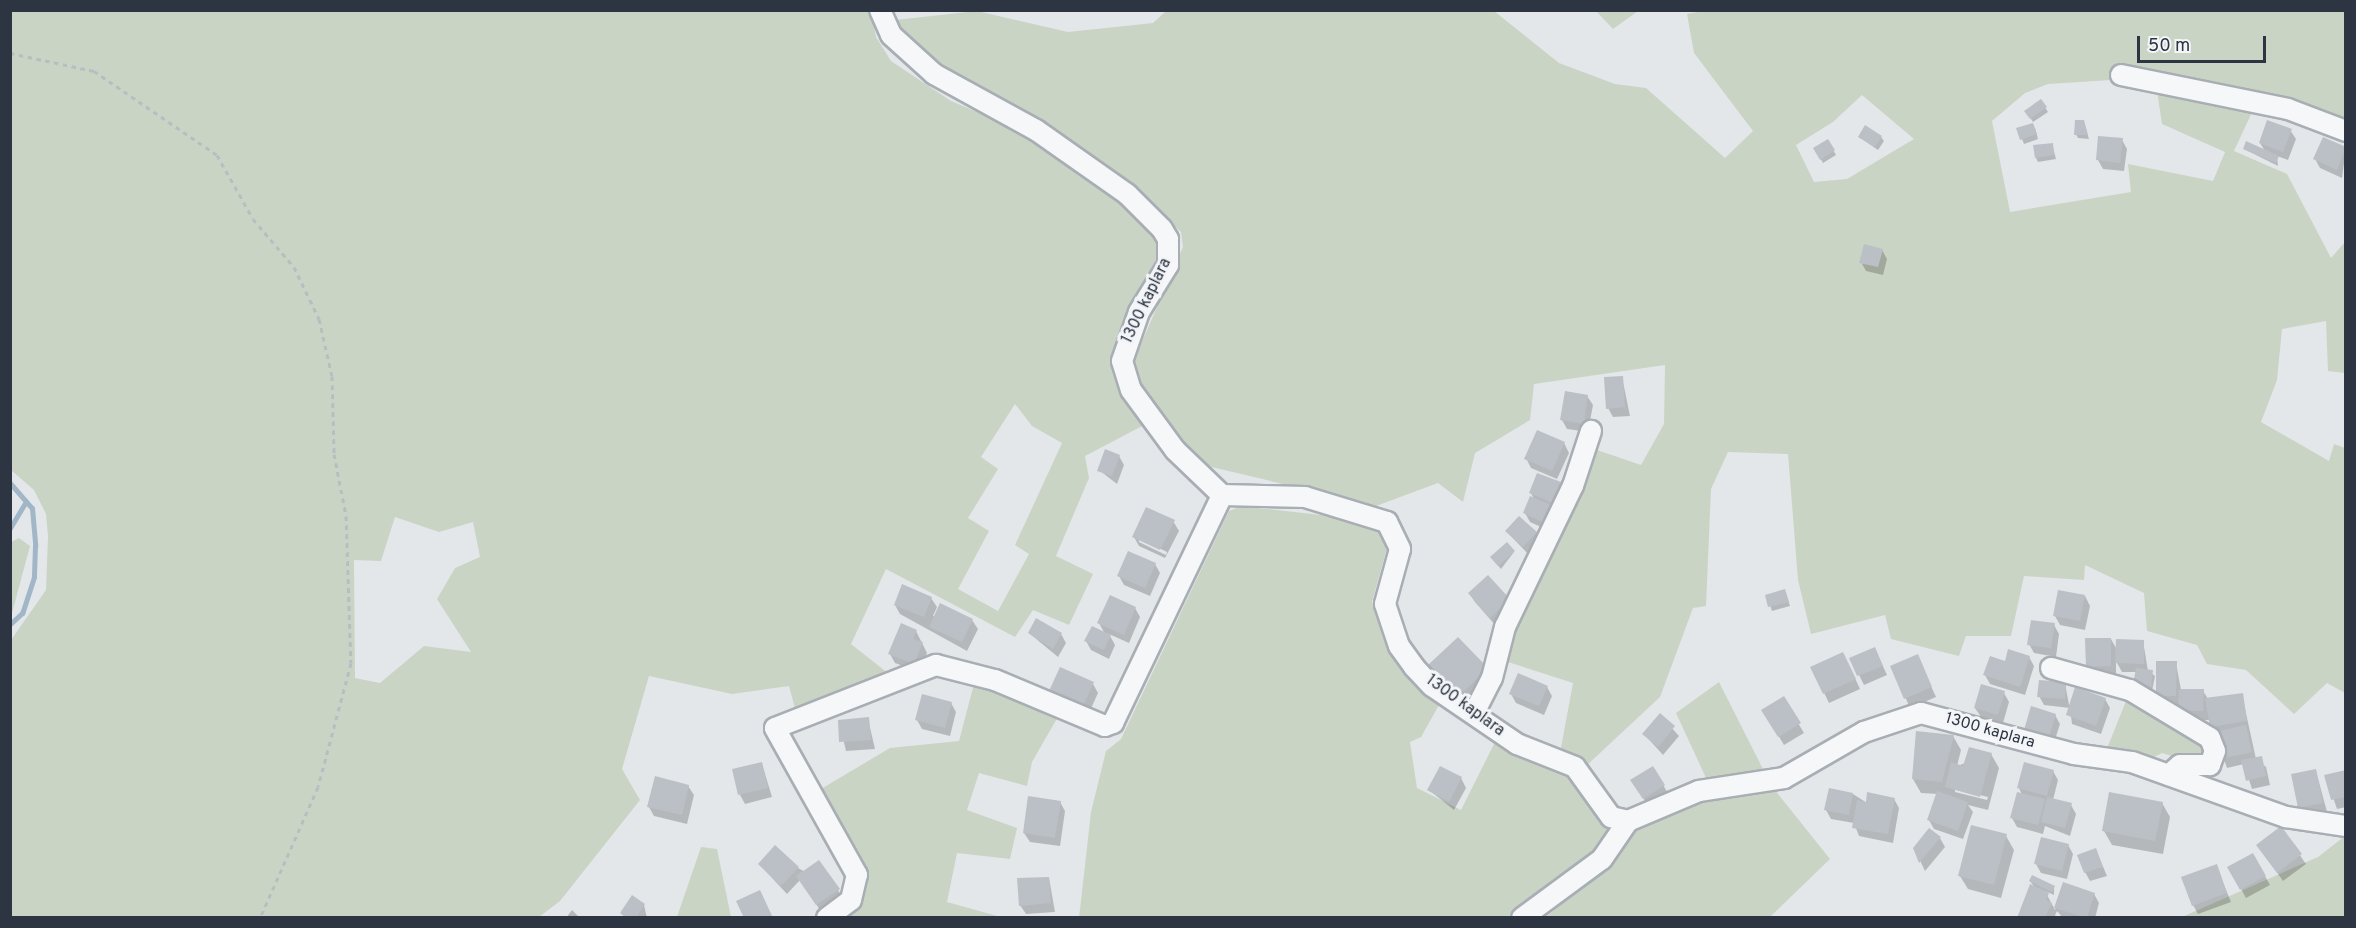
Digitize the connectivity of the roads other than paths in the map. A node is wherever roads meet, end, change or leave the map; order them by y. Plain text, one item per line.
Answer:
1 (880, 10) edge
2 (2121, 75) dead end
3 (2346, 131) edge
4 (1591, 431) dead end
5 (1222, 495) junction
6 (2051, 668) dead end
7 (1474, 713) junction
8 (2169, 775) junction
9 (1628, 821) junction
10 (2346, 826) edge
11 (827, 918) edge
12 (1522, 918) edge

1 - 5 street, 1300 kaplara
2 - 3 street
4 - 7 street
5 - 7 street, 1300 kaplara
5 - 11 street
6 - 8 street
7 - 9 street, 1300 kaplara
8 - 9 street, 1300 kaplara
8 - 10 street, 1300 kaplara
9 - 12 street

